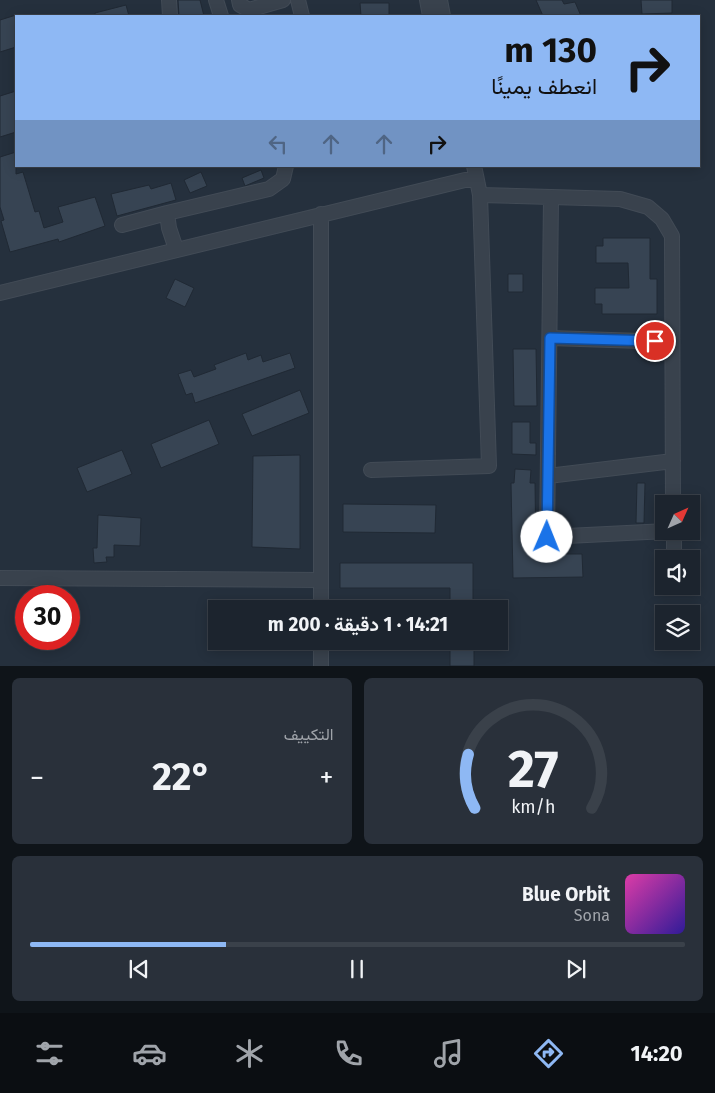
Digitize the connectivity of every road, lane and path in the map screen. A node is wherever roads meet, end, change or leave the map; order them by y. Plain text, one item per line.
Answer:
1 (169, 0) edge
2 (216, 0) edge
3 (238, 0) edge
4 (283, 0) edge
5 (298, 0) edge
6 (427, 0) edge
7 (440, 0) edge
8 (170, 15) edge
9 (220, 15) edge
10 (302, 15) edge
11 (430, 15) edge
12 (444, 15) edge
13 (286, 167) edge
14 (470, 173) edge
15 (480, 195) junction
16 (551, 199) junction
17 (167, 213) junction
18 (321, 214) junction
19 (122, 225) dead end
20 (176, 249) junction
21 (0, 293) edge
22 (550, 338) junction
23 (672, 342) junction
24 (673, 461) junction
25 (370, 470) dead end
26 (548, 476) junction
27 (674, 495) edge
28 (655, 532) edge
29 (0, 578) edge
30 (321, 580) junction
31 (321, 600) edge
32 (321, 650) edge
33 (321, 666) edge

1 - 8 street
2 - 9 street
3 - 4 street
5 - 10 street
6 - 11 street
7 - 12 street
13 - 17 street
14 - 15 street
14 - 18 street
15 - 16 street
15 - 25 street
16 - 22 street
16 - 23 street
17 - 19 street
17 - 20 street
18 - 20 street
18 - 30 street
20 - 21 street
22 - 23 street
22 - 26 street
23 - 24 street
24 - 26 street
24 - 27 street
26 - 28 street
29 - 30 street
30 - 31 street
32 - 33 street

